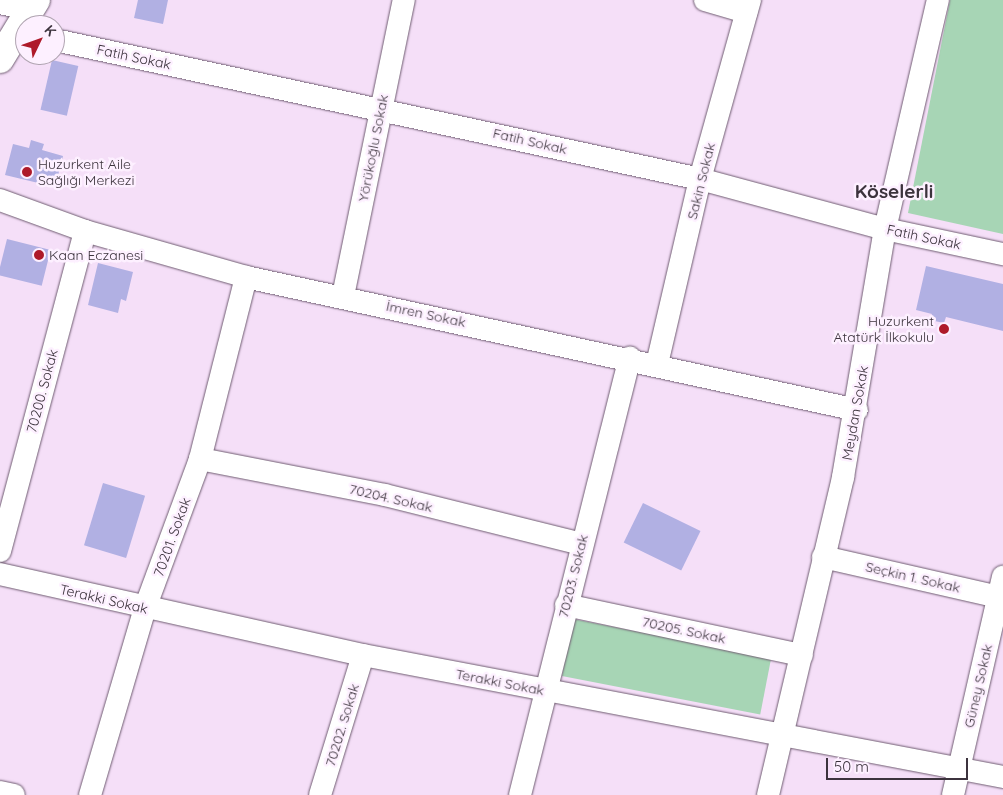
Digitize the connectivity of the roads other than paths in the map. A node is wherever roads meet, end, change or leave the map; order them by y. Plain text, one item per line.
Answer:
1 (404, 0) edge
2 (706, 0) edge
3 (938, 0) edge
4 (0, 3) edge
5 (748, 6) edge
6 (20, 15) edge
7 (15, 36) edge
8 (65, 42) edge
9 (0, 59) edge
10 (380, 108) junction
11 (700, 179) junction
12 (0, 200) edge
13 (886, 229) junction
14 (84, 231) junction
15 (1003, 254) edge
16 (246, 277) junction
17 (343, 296) junction
18 (630, 358) junction
19 (657, 364) junction
20 (857, 410) junction
21 (200, 460) junction
22 (581, 544) junction
23 (0, 551) edge
24 (822, 557) junction
25 (0, 574) edge
26 (1002, 591) edge
27 (566, 605) junction
28 (145, 608) junction
29 (802, 654) junction
30 (363, 655) junction
31 (544, 691) junction
32 (781, 732) junction
33 (960, 767) junction
34 (1003, 777) edge
35 (0, 792) edge
36 (14, 795) edge
37 (90, 795) edge
38 (320, 795) edge
39 (520, 795) edge
40 (768, 795) edge
41 (953, 795) edge

1 - 10 street, Yörükoğlu Sokak
2 - 5 street
3 - 13 street, Meydan Sokak
4 - 6 street
5 - 11 street, Sakin Sokak
7 - 9 main road
8 - 10 street, Fatih Sokak
10 - 11 street, Fatih Sokak
10 - 17 street, Yörükoğlu Sokak
11 - 13 street, Fatih Sokak
11 - 19 street, Sakin Sokak
12 - 14 street, İmren Sokak
13 - 15 street, Fatih Sokak
13 - 20 street, Meydan Sokak
14 - 16 street, İmren Sokak
14 - 23 street, 70200. Sokak
16 - 17 street, İmren Sokak
16 - 21 street, 70201. Sokak
17 - 18 street, İmren Sokak
18 - 19 street, İmren Sokak
18 - 22 street, 70203. Sokak
19 - 20 street, İmren Sokak
20 - 24 street, Meydan Sokak
21 - 22 street, 70204. Sokak
21 - 28 street, 70201. Sokak
22 - 27 street, 70203. Sokak
24 - 26 street, Seçkin 1. Sokak
24 - 29 street, Meydan Sokak
25 - 28 street, Terakki Sokak
26 - 33 street, Güney Sokak
27 - 29 street, 70205. Sokak
27 - 31 street, 70203. Sokak
28 - 30 street, Terakki Sokak
28 - 37 street, 70201. Sokak
29 - 32 street, Meydan Sokak
30 - 31 street, Terakki Sokak
30 - 38 street, 70202. Sokak
31 - 32 street, Terakki Sokak
31 - 39 street, 70203. Sokak
32 - 33 street, Terakki Sokak
32 - 40 street, Meydan Sokak
33 - 34 street, Terakki Sokak
33 - 41 street, Güney Sokak
35 - 36 street

